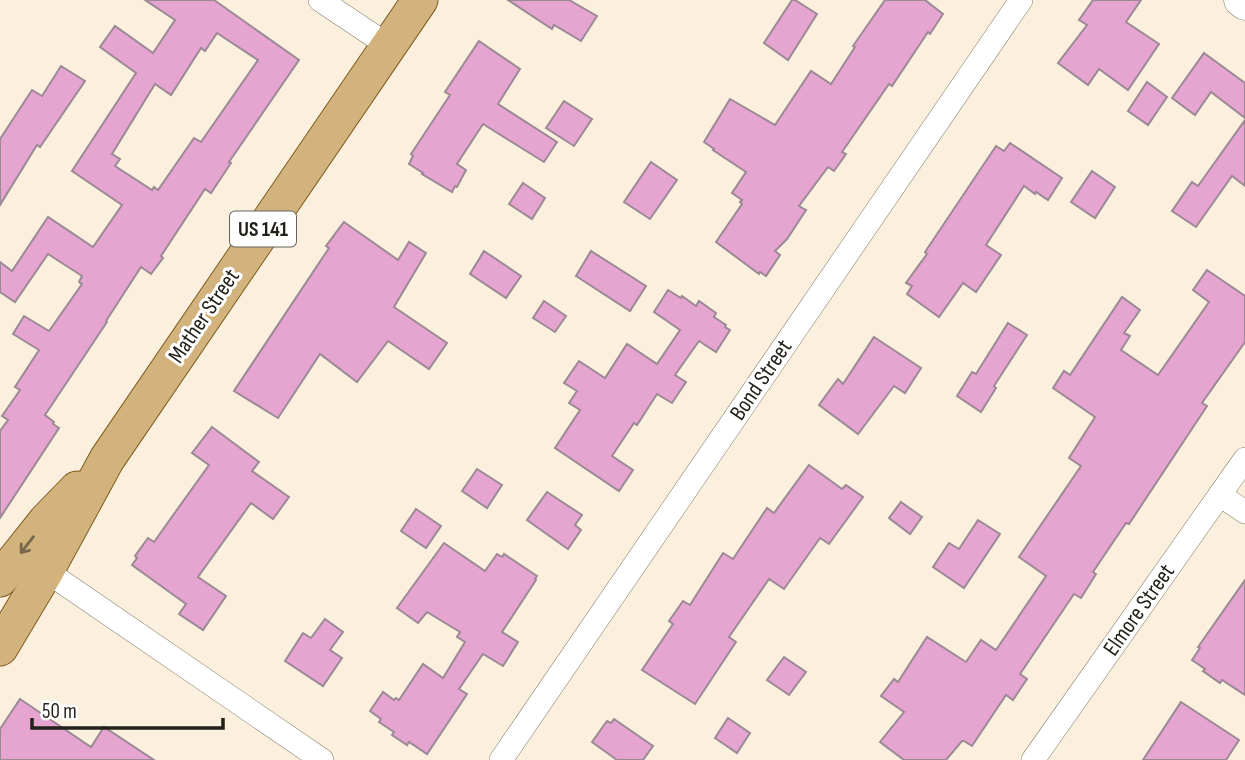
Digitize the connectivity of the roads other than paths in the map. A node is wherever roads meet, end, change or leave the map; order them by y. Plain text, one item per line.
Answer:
1 (320, 0) edge
2 (420, 0) edge
3 (1021, 0) edge
4 (1240, 0) edge
5 (1245, 4) edge
6 (389, 46) junction
7 (107, 458) junction
8 (1245, 459) edge
9 (1220, 495) junction
10 (1245, 512) edge
11 (46, 571) junction
12 (0, 579) edge
13 (0, 648) edge
14 (322, 760) edge
15 (501, 760) edge
16 (1033, 760) edge

1 - 6 street
2 - 6 main road, Mather Street / US 141
3 - 15 street, Bond Street
4 - 5 street
6 - 7 main road, Mather Street / US 141
7 - 11 main road, Mather Street / US 141
7 -> 12 main road, Mather Street / US 141
8 - 9 street, Elmore Street
9 - 10 street
9 - 16 street, Elmore Street
11 - 13 main road, Mather Street / US 141
11 - 14 street

